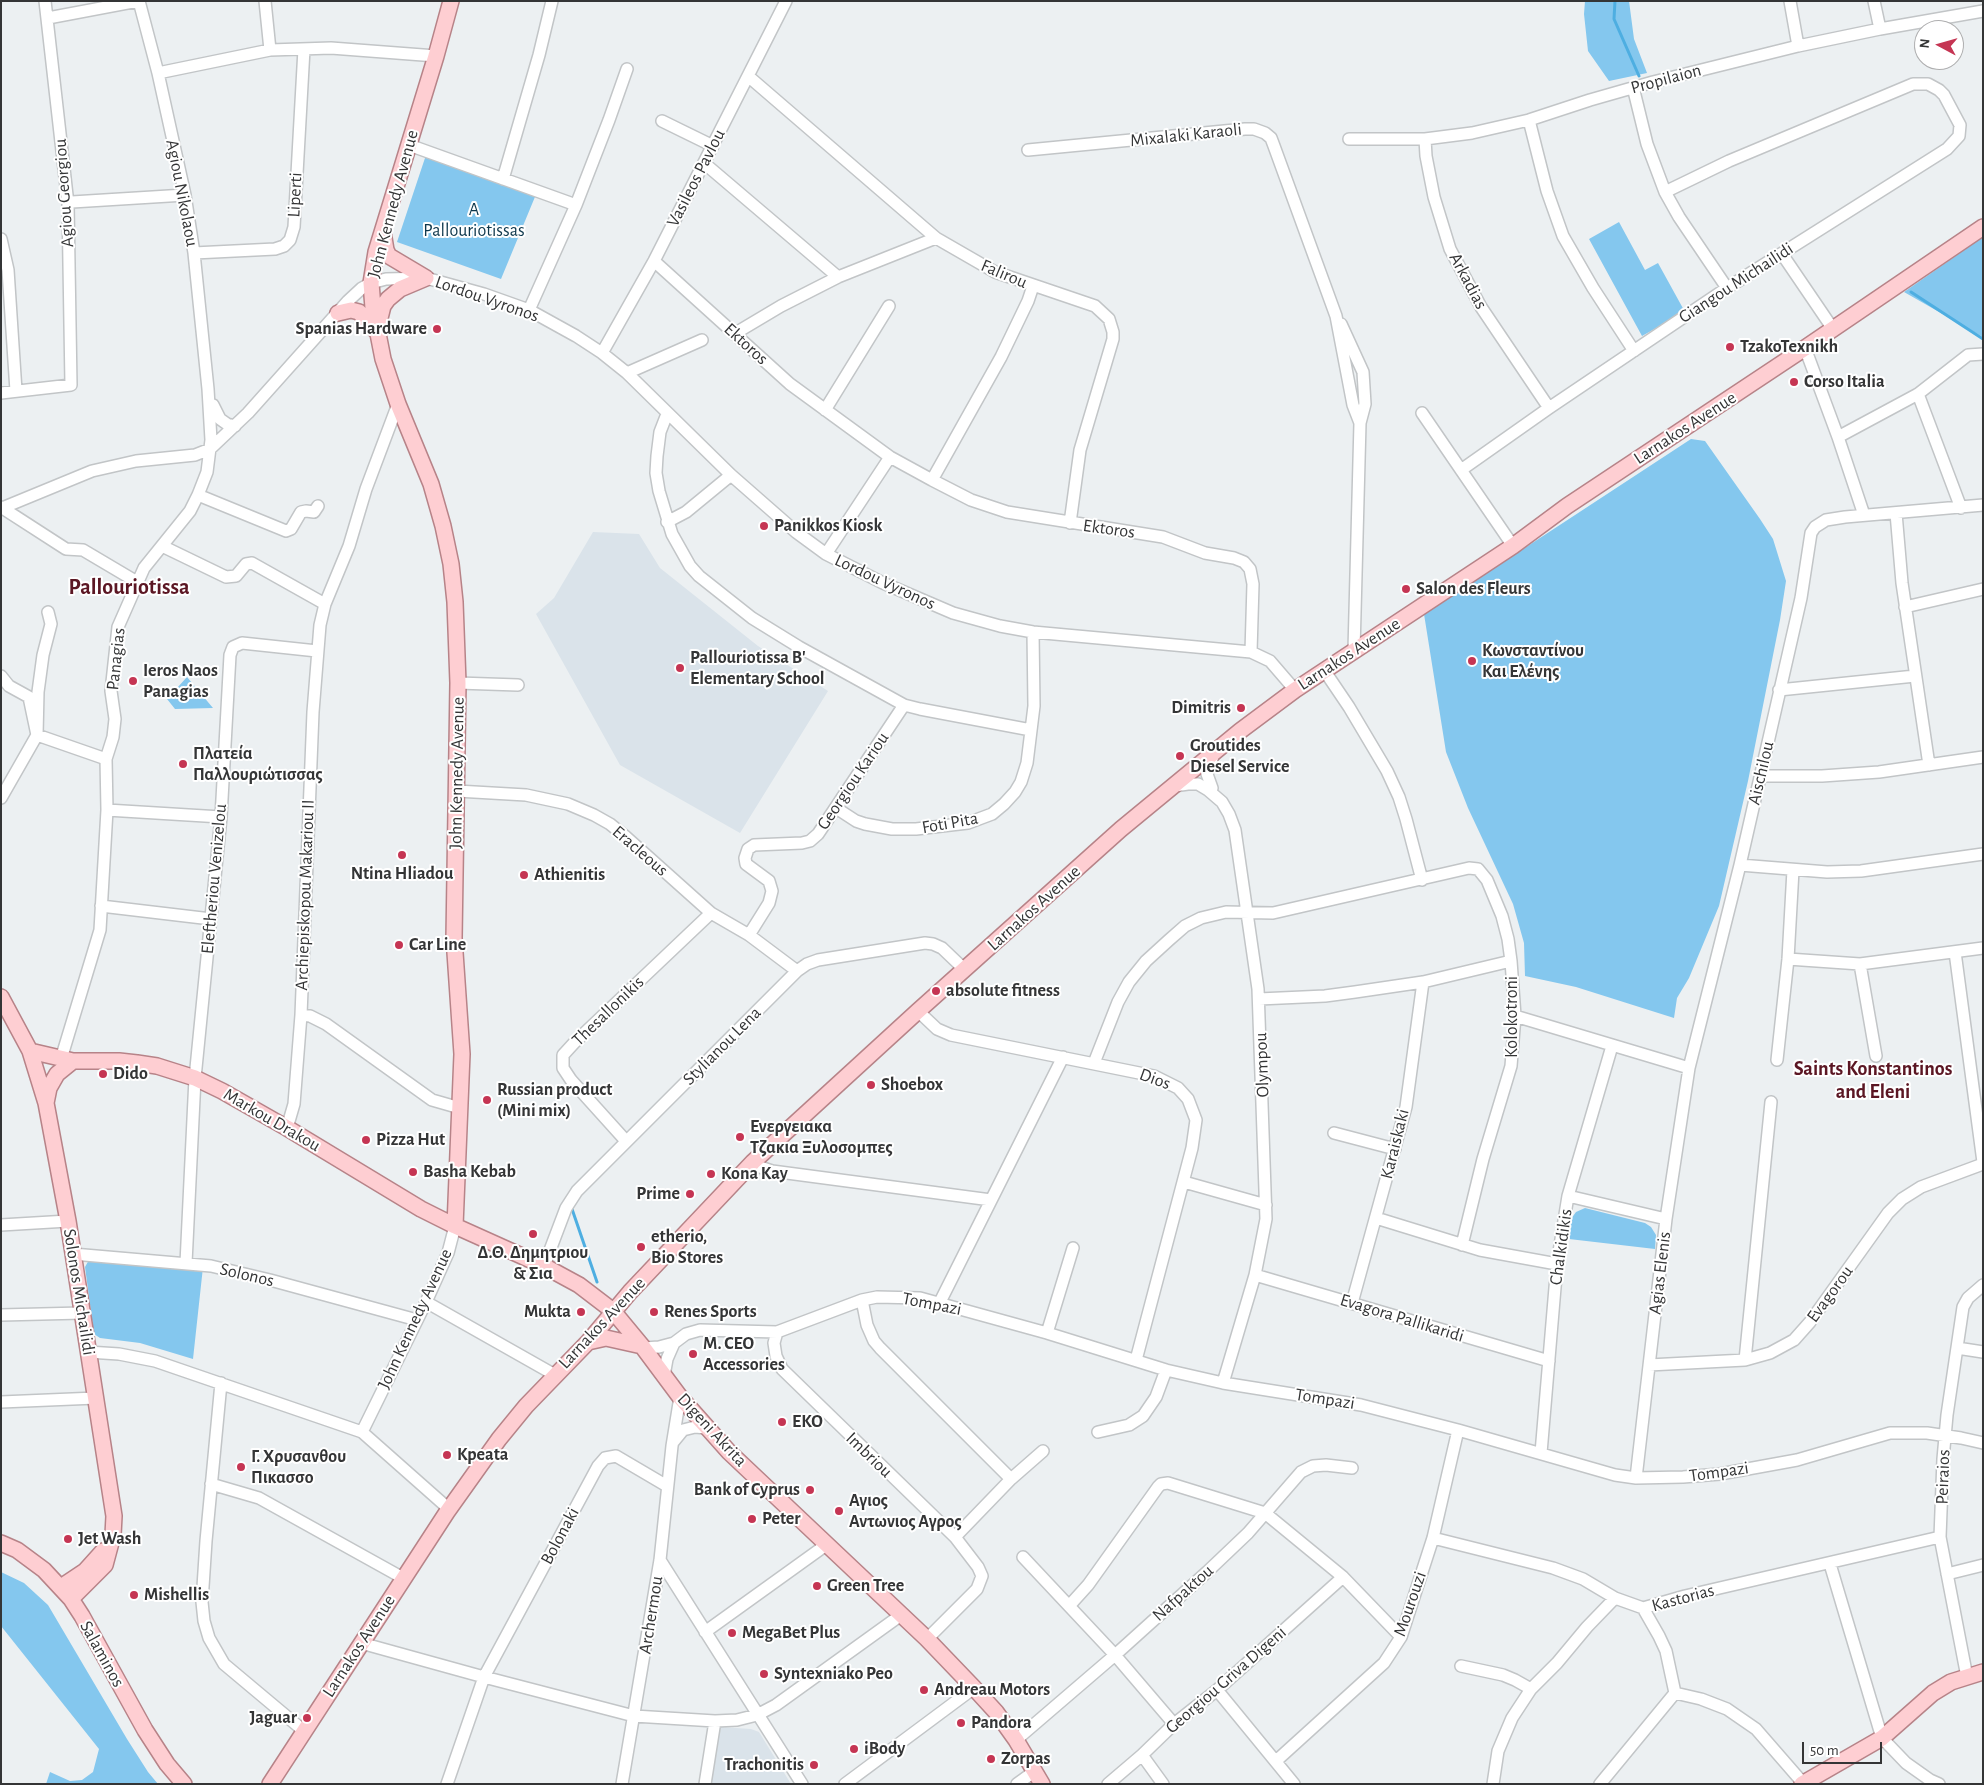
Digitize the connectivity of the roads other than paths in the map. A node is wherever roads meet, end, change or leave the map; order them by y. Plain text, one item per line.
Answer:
1 (45, 1) edge
2 (138, 1) edge
3 (265, 1) edge
4 (451, 1) edge
5 (552, 1) edge
6 (786, 1) edge
7 (1790, 1) edge
8 (1874, 1) edge
9 (1983, 11) edge
10 (48, 18) junction
11 (1880, 28) junction
12 (1798, 46) junction
13 (304, 49) junction
14 (270, 50) junction
15 (436, 56) junction
16 (627, 69) dead end
17 (158, 73) junction
18 (748, 76) junction
19 (1633, 87) junction
20 (1530, 120) junction
21 (662, 121) dead end
22 (1350, 139) dead end
23 (1425, 139) junction
24 (409, 145) junction
25 (712, 146) junction
26 (1028, 150) dead end
27 (704, 163) junction
28 (503, 179) junction
29 (1665, 192) junction
30 (185, 195) junction
31 (68, 204) junction
32 (576, 205) junction
33 (1983, 227) edge
34 (382, 231) junction
35 (936, 238) junction
36 (1, 239) edge
37 (194, 253) junction
38 (1782, 254) junction
39 (654, 262) junction
40 (838, 277) junction
41 (426, 278) junction
42 (370, 283) junction
43 (1033, 286) junction
44 (1728, 288) junction
45 (889, 306) dead end
46 (529, 310) junction
47 (338, 313) junction
48 (1336, 316) junction
49 (1833, 329) junction
50 (377, 332) junction
51 (734, 334) junction
52 (702, 340) dead end
53 (1805, 348) junction
54 (1634, 351) junction
55 (602, 353) junction
56 (1983, 354) edge
57 (628, 374) junction
58 (1364, 380) junction
59 (1350, 383) junction
60 (208, 389) junction
61 (16, 391) junction
62 (1, 393) edge
63 (1918, 394) junction
64 (398, 404) junction
65 (1549, 408) junction
66 (825, 410) junction
67 (667, 414) junction
68 (1422, 414) dead end
69 (1360, 423) junction
70 (235, 426) junction
71 (1838, 437) junction
72 (210, 449) junction
73 (890, 458) junction
74 (1461, 470) junction
75 (731, 475) junction
76 (932, 480) junction
77 (198, 495) junction
78 (1983, 505) edge
79 (318, 506) dead end
80 (1961, 508) junction
81 (2, 509) edge
82 (1896, 513) junction
83 (1864, 515) junction
84 (668, 522) junction
85 (1070, 523) junction
86 (162, 546) junction
87 (1514, 546) junction
88 (826, 554) junction
89 (137, 582) junction
90 (1983, 589) edge
91 (325, 604) junction
92 (1905, 607) junction
93 (48, 612) dead end
94 (1033, 632) junction
95 (1354, 650) junction
96 (317, 651) junction
97 (1251, 652) junction
98 (1324, 670) junction
99 (1, 676) edge
100 (1915, 676) junction
101 (458, 683) junction
102 (518, 686) dead end
103 (1295, 690) junction
104 (1779, 690) junction
105 (904, 705) junction
106 (1030, 730) junction
107 (37, 735) junction
108 (1214, 753) junction
109 (1983, 757) edge
110 (106, 759) junction
111 (1929, 765) junction
112 (1195, 769) junction
113 (1760, 776) junction
114 (1173, 787) junction
115 (1212, 788) junction
116 (457, 791) junction
117 (1, 798) edge
118 (1222, 802) junction
119 (836, 808) junction
120 (107, 810) junction
121 (221, 816) junction
122 (1983, 854) edge
123 (1740, 865) junction
124 (1793, 870) junction
125 (1422, 880) junction
126 (101, 906) junction
127 (1246, 912) junction
128 (711, 913) junction
129 (211, 919) junction
130 (749, 935) junction
131 (1983, 948) edge
132 (1955, 952) junction
133 (1788, 959) junction
134 (1511, 961) junction
135 (1860, 964) junction
136 (965, 970) junction
137 (797, 971) junction
138 (1422, 982) junction
139 (1, 997) edge
140 (1259, 999) junction
141 (918, 1011) junction
142 (300, 1015) junction
143 (1516, 1016) junction
144 (1612, 1046) junction
145 (30, 1051) junction
146 (1876, 1056) dead end
147 (1063, 1057) junction
148 (67, 1060) junction
149 (1777, 1060) dead end
150 (1094, 1063) junction
151 (1688, 1068) junction
152 (36, 1070) junction
153 (195, 1078) junction
154 (1771, 1102) dead end
155 (46, 1103) junction
156 (460, 1108) junction
157 (1980, 1114) edge
158 (287, 1128) junction
159 (1334, 1133) dead end
160 (626, 1141) junction
161 (1395, 1149) junction
162 (753, 1162) junction
163 (1983, 1163) edge
164 (1184, 1182) junction
165 (1568, 1196) junction
166 (991, 1200) junction
167 (1266, 1204) junction
168 (1376, 1218) junction
169 (1666, 1219) junction
170 (68, 1221) junction
171 (1, 1225) edge
172 (455, 1226) junction
173 (1462, 1244) junction
174 (1073, 1248) dead end
175 (73, 1254) junction
176 (186, 1263) junction
177 (1557, 1264) junction
178 (544, 1266) junction
179 (1255, 1274) junction
180 (1983, 1284) edge
181 (862, 1300) junction
182 (426, 1302) junction
183 (940, 1302) junction
184 (1352, 1303) junction
185 (613, 1311) junction
186 (82, 1313) junction
187 (1, 1315) edge
188 (417, 1320) junction
189 (777, 1332) junction
190 (1046, 1333) junction
191 (588, 1342) junction
192 (674, 1343) junction
193 (643, 1347) junction
194 (1957, 1348) junction
195 (88, 1352) junction
196 (1983, 1352) edge
197 (1136, 1360) junction
198 (1745, 1360) junction
199 (1549, 1361) junction
200 (1649, 1365) junction
201 (1166, 1370) junction
202 (554, 1375) junction
203 (664, 1376) junction
204 (221, 1383) junction
205 (1223, 1383) junction
206 (680, 1397) junction
207 (96, 1398) junction
208 (1, 1402) edge
209 (706, 1428) junction
210 (1458, 1430) junction
211 (362, 1432) junction
212 (1098, 1432) dead end
213 (1945, 1435) junction
214 (1983, 1443) edge
215 (672, 1446) junction
216 (1043, 1451) dead end
217 (1541, 1453) junction
218 (1352, 1468) dead end
219 (1636, 1478) junction
220 (1011, 1479) junction
221 (210, 1484) junction
222 (667, 1486) junction
223 (449, 1510) junction
224 (1265, 1513) junction
225 (955, 1537) junction
226 (1940, 1537) junction
227 (1432, 1538) junction
228 (1, 1542) edge
229 (826, 1545) junction
230 (1023, 1557) dead end
231 (660, 1560) junction
232 (1830, 1564) junction
233 (1983, 1565) edge
234 (1947, 1574) junction
235 (1343, 1577) junction
236 (403, 1578) junction
237 (66, 1593) junction
238 (1616, 1598) junction
239 (1069, 1606) junction
240 (1643, 1608) junction
241 (901, 1615) junction
242 (705, 1632) junction
243 (1401, 1637) junction
244 (927, 1639) junction
245 (361, 1643) junction
246 (1115, 1655) junction
247 (1461, 1666) dead end
248 (1983, 1672) edge
249 (1967, 1676) junction
250 (484, 1677) junction
251 (974, 1688) junction
252 (1531, 1689) junction
253 (1217, 1690) junction
254 (1675, 1693) junction
255 (757, 1715) junction
256 (634, 1716) junction
257 (715, 1721) junction
258 (1174, 1724) junction
259 (304, 1731) junction
260 (1882, 1738) junction
261 (1016, 1740) junction
262 (1142, 1755) junction
263 (1276, 1761) junction
264 (1038, 1777) edge
265 (1803, 1783) edge
266 (184, 1784) edge
267 (270, 1784) edge
268 (447, 1784) edge
269 (622, 1784) edge
270 (704, 1784) edge
271 (802, 1784) edge
272 (846, 1784) edge
273 (1017, 1784) edge
274 (1108, 1784) edge
275 (1162, 1784) edge
276 (1294, 1784) edge
277 (1493, 1784) edge
278 (1600, 1784) edge
279 (1939, 1784) edge

1 - 10 street, Agiou Georgiou
2 - 10 street
2 - 17 street, Agiou Nikolaou
3 - 14 street
4 - 15 main road, John Kennedy Avenue
5 - 28 street
6 - 18 street, Vasileos Pavlou
7 - 12 street
8 - 11 street
9 - 11 street, Propilaion
10 - 31 street, Agiou Georgiou
11 - 12 street, Propilaion
12 - 19 street, Propilaion
13 - 14 street
13 - 15 street
13 - 37 street, Liperti
14 - 17 street
15 - 24 main road, John Kennedy Avenue
16 - 32 street
17 - 30 street, Agiou Nikolaou
18 - 25 street, Vasileos Pavlou
18 - 35 street, Falirou
19 - 20 street, Propilaion
19 - 29 street
20 - 23 street, Propilaion
20 - 54 street
21 - 25 street
22 - 23 street, Propilaion
23 - 65 street, Arkadias
24 - 28 street
24 - 34 main road, John Kennedy Avenue
25 - 27 street, Vasileos Pavlou
26 - 48 street, Mixalaki Karaoli
27 - 39 street, Vasileos Pavlou
27 - 40 street
28 - 32 street
29 - 38 street, Giangou Michailidi
29 - 44 street
30 - 31 street
30 - 37 street, Agiou Nikolaou
31 - 61 street, Agiou Georgiou
32 - 46 street
33 - 49 main road, Larnakos Avenue
34 - 41 main road
34 - 42 main road, John Kennedy Avenue
35 - 40 street
35 - 43 street, Falirou
36 - 61 street
37 - 60 street, Agiou Nikolaou
38 - 44 street, Giangou Michailidi
38 - 49 street
39 - 51 street, Ektoros
39 - 55 street, Vasileos Pavlou
40 - 51 street
41 - 42 street, Lordou Vyronos
41 - 46 street, Lordou Vyronos
41 - 50 main road
42 - 47 street
42 - 50 main road, John Kennedy Avenue
43 - 76 street
43 - 85 street, Falirou
44 - 54 street, Giangou Michailidi
45 - 66 street
46 - 55 street, Lordou Vyronos
47 - 50 main road
47 - 70 street
48 - 58 street, Mixalaki Karaoli
48 - 59 street, Mixalaki Karaoli
49 - 53 main road, Larnakos Avenue
50 - 64 main road, John Kennedy Avenue
51 - 66 street, Ektoros
52 - 57 street
53 - 71 street
53 - 87 main road, Larnakos Avenue
54 - 65 street, Giangou Michailidi
55 - 57 street, Lordou Vyronos
56 - 63 street
57 - 67 street, Lordou Vyronos
58 - 59 street
58 - 69 street, Mixalaki Karaoli
59 - 69 street, Mixalaki Karaoli
60 - 70 street, Agiou Nikolaou
60 - 72 street, Agiou Nikolaou
61 - 62 street
63 - 71 street
63 - 80 street
64 - 91 street, Archiepiskopou Makariou II
64 - 101 main road, John Kennedy Avenue
65 - 74 street, Giangou Michailidi
66 - 73 street, Ektoros
67 - 75 street, Lordou Vyronos
67 - 84 street
68 - 74 street
69 - 95 street, Mixalaki Karaoli
70 - 72 street
71 - 83 street
72 - 77 street, Panagias
72 - 81 street
73 - 76 street, Ektoros
73 - 88 street
74 - 87 street
75 - 84 street
75 - 88 street, Lordou Vyronos
76 - 85 street, Ektoros
77 - 79 street
77 - 86 street, Panagias
78 - 80 street, Aischilou
80 - 82 street, Aischilou
81 - 89 street
82 - 83 street, Aischilou
82 - 92 street
83 - 104 street, Aischilou
84 - 105 street
85 - 97 street, Ektoros
86 - 89 street, Panagias
86 - 91 street
87 - 95 main road, Larnakos Avenue
88 - 94 street, Lordou Vyronos
89 - 110 street, Panagias
90 - 92 street
91 - 96 street, Archiepiskopou Makariou II
92 - 100 street
93 - 107 street
94 - 97 street, Lordou Vyronos
94 - 106 street, Foti Pita
95 - 98 main road, Larnakos Avenue
96 - 121 street, Eleftheriou Venizelou
96 - 142 street, Archiepiskopou Makariou II
97 - 103 street, Lordou Vyronos
98 - 103 main road, Larnakos Avenue
98 - 125 street
99 - 107 street
100 - 104 street
100 - 111 street
101 - 102 street
101 - 116 main road, John Kennedy Avenue
103 - 108 main road, Larnakos Avenue
104 - 113 street, Aischilou
105 - 106 street
105 - 119 street, Georgiou Kariou
106 - 119 street, Foti Pita
107 - 110 street
107 - 117 street
108 - 112 main road, Larnakos Avenue
108 - 115 street
109 - 111 street
110 - 120 street, Panagias
111 - 113 street
112 - 114 main road, Larnakos Avenue
112 - 115 street
113 - 123 street, Aischilou
114 - 118 street, Olympou
114 - 136 main road, Larnakos Avenue
115 - 118 street
116 - 128 street, Eracleous
116 - 156 main road, John Kennedy Avenue
118 - 127 street, Olympou
119 - 130 street, Georgiou Kariou
120 - 121 street
120 - 126 street, Panagias
121 - 129 street, Eleftheriou Venizelou
122 - 124 street
123 - 124 street
123 - 151 street, Aischilou
124 - 133 street
125 - 127 street
125 - 134 street, Kolokotroni
126 - 129 street
126 - 148 street, Panagias
127 - 140 street, Olympou
127 - 150 street
128 - 130 street, Eracleous
128 - 160 street, Thesallonikis
129 - 153 street, Eleftheriou Venizelou
130 - 137 street, Eracleous
131 - 132 street
132 - 135 street
132 - 157 street
133 - 135 street
133 - 149 street
134 - 138 street
134 - 143 street, Kolokotroni
135 - 146 street
136 - 137 street, Stylianou Lena
136 - 141 main road, Larnakos Avenue
137 - 160 street, Stylianou Lena
138 - 140 street
138 - 161 street, Karaiskaki
139 - 145 main road, Solonos Michailidi
140 - 167 street, Olympou
141 - 147 street, Dios
141 - 162 main road, Larnakos Avenue
142 - 156 street
142 - 158 street, Archiepiskopou Makariou II
143 - 144 street
143 - 173 street, Kolokotroni
144 - 151 street
144 - 165 street, Chalkidikis
145 - 148 main road, Markou Drakou
145 - 152 main road, Solonos Michailidi
147 - 150 street, Dios
147 - 166 street
148 - 152 main road, Markou Drakou
148 - 153 main road, Markou Drakou
148 - 155 main road
150 - 164 street, Dios
151 - 169 street, Agias Elenis
152 - 155 main road, Solonos Michailidi
153 - 158 main road, Markou Drakou
153 - 176 street, Eleftheriou Venizelou
154 - 198 street
155 - 170 main road, Solonos Michailidi
156 - 172 main road, John Kennedy Avenue
157 - 163 street
158 - 172 main road, Markou Drakou
159 - 161 street
160 - 178 street, Stylianou Lena
161 - 168 street, Karaiskaki
162 - 166 street
162 - 185 main road, Larnakos Avenue
163 - 198 street, Evagorou
164 - 167 street
164 - 197 street, Dios
165 - 169 street
165 - 177 street, Chalkidikis
166 - 183 street
167 - 179 street, Olympou
168 - 173 street
168 - 184 street, Karaiskaki
169 - 200 street, Agias Elenis
170 - 171 street
170 - 175 main road, Solonos Michailidi
172 - 178 main road, Digeni Akrita
172 - 182 street, John Kennedy Avenue
173 - 177 street
174 - 190 street
175 - 176 street, Solonos
175 - 186 main road, Solonos Michailidi
176 - 188 street, Solonos
177 - 199 street, Chalkidikis
178 - 185 main road, Digeni Akrita
179 - 184 street, Evagora Pallikaridi
179 - 205 street, Olympou
180 - 194 street, Peiraios
181 - 183 street, Tompazi
181 - 189 street, Tompazi
181 - 220 street
182 - 188 street, John Kennedy Avenue
182 - 202 street
183 - 190 street, Tompazi
184 - 199 street, Evagora Pallikaridi
185 - 191 main road, Larnakos Avenue
185 - 193 main road, Digeni Akrita
186 - 187 street
186 - 195 main road, Solonos Michailidi
188 - 211 street, John Kennedy Avenue
189 - 192 street, Tompazi
189 - 225 street, Imbriou
190 - 197 street, Tompazi
191 - 193 main road
191 - 202 main road, Larnakos Avenue
192 - 193 street, Tompazi
192 - 203 street
193 - 203 main road, Digeni Akrita
194 - 196 street
194 - 213 street, Peiraios
195 - 204 street
195 - 207 main road, Solonos Michailidi
197 - 201 street, Tompazi
198 - 200 street, Evagorou
199 - 217 street, Chalkidikis
200 - 219 street, Agias Elenis
201 - 205 street, Tompazi
201 - 212 street
202 - 223 main road, Larnakos Avenue
203 - 206 main road, Digeni Akrita
204 - 211 street
204 - 221 street
205 - 210 street, Tompazi
206 - 209 main road, Digeni Akrita
206 - 215 street, Archermou
207 - 208 street
207 - 237 main road, Solonos Michailidi
209 - 215 street
209 - 229 main road, Digeni Akrita
210 - 217 street, Tompazi
210 - 227 street, Mourouzi
211 - 223 street
213 - 214 street, Tompazi
213 - 219 street, Tompazi
213 - 226 street, Peiraios
215 - 222 street, Archermou
216 - 220 street
217 - 219 street, Tompazi
218 - 224 street, Nafpaktou
220 - 225 street
221 - 236 street
221 - 259 street
222 - 231 street, Archermou
222 - 250 street, Bolonaki
223 - 236 main road, Larnakos Avenue
224 - 235 street
224 - 239 street
224 - 246 street, Nafpaktou
225 - 244 street, Imbriou
226 - 232 street, Kastorias
226 - 234 street, Peiraios
227 - 238 street, Kastorias
227 - 243 street, Mourouzi
228 - 237 main road, Salaminos
229 - 241 main road, Digeni Akrita
229 - 242 street
230 - 239 street
231 - 242 street
231 - 256 street, Archermou
232 - 240 street, Kastorias
232 - 260 street
233 - 234 street
234 - 249 street, Peiraios
235 - 243 street
235 - 253 street, Georgiou Griva Digeni
236 - 245 main road, Larnakos Avenue
237 - 266 main road, Salaminos
238 - 240 street, Kastorias
238 - 252 street
239 - 246 street
240 - 254 street
241 - 244 main road, Digeni Akrita
241 - 255 street
242 - 255 street
243 - 263 street, Mourouzi
244 - 251 main road, Digeni Akrita
245 - 250 street
245 - 259 main road, Larnakos Avenue
246 - 258 street
246 - 261 street, Nafpaktou
247 - 252 street
248 - 249 main road
249 - 260 main road
250 - 256 street
250 - 268 street, Bolonaki
251 - 261 main road, Digeni Akrita
251 - 272 street
252 - 277 street
253 - 258 street, Georgiou Griva Digeni
253 - 263 street
254 - 265 street
254 - 278 street
255 - 257 street
255 - 271 street
256 - 257 street
256 - 269 street, Archermou
257 - 270 street
258 - 262 street, Georgiou Griva Digeni
259 - 267 main road, Larnakos Avenue
260 - 265 main road
260 - 279 street
261 - 264 main road, Digeni Akrita
262 - 274 street, Georgiou Griva Digeni
262 - 275 street
263 - 276 street
264 - 273 street

